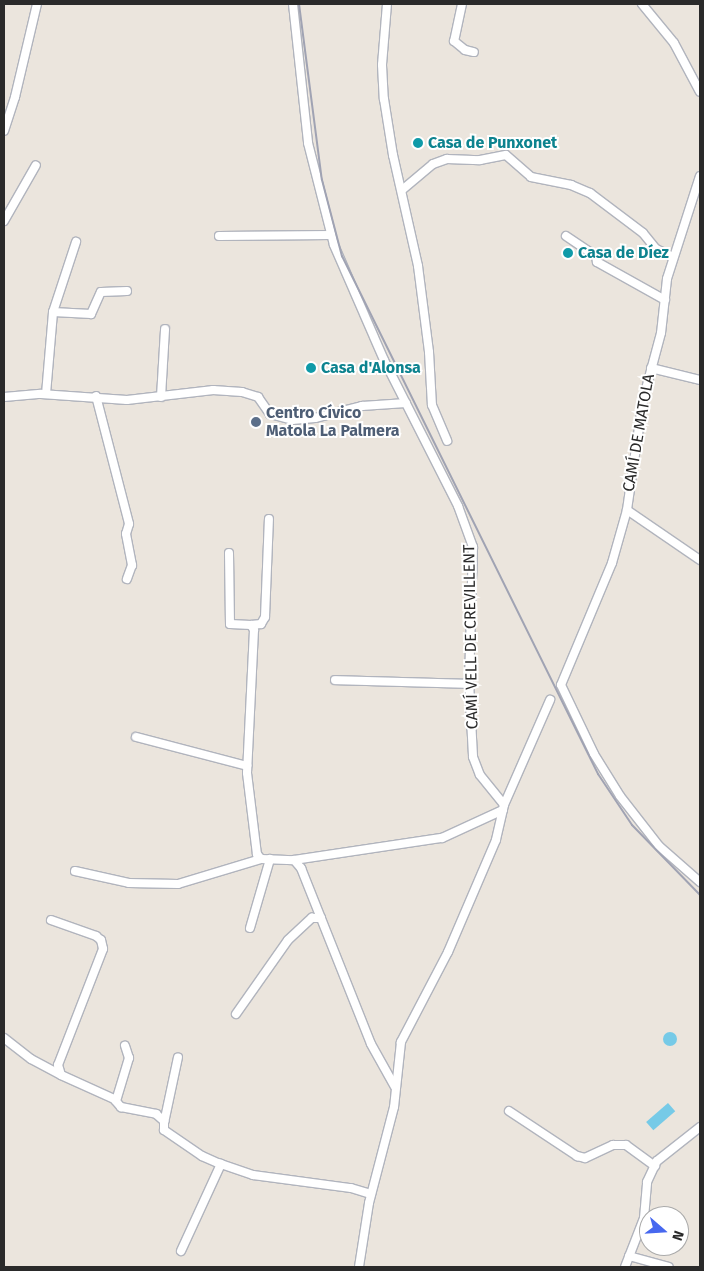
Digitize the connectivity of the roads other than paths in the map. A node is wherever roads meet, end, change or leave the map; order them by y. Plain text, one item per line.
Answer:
1 (37, 4) edge
2 (293, 4) edge
3 (386, 4) edge
4 (462, 4) edge
5 (642, 4) edge
6 (474, 52) dead end
7 (700, 92) edge
8 (4, 131) edge
9 (36, 165) dead end
10 (700, 176) edge
11 (402, 190) junction
12 (4, 221) edge
13 (331, 235) junction
14 (219, 236) dead end
15 (566, 236) dead end
16 (76, 242) dead end
17 (674, 257) junction
18 (127, 291) dead end
19 (665, 300) junction
20 (52, 312) junction
21 (165, 329) dead end
22 (651, 368) junction
23 (700, 380) edge
24 (46, 394) junction
25 (96, 396) junction
26 (161, 397) junction
27 (4, 398) edge
28 (406, 403) junction
29 (447, 441) dead end
30 (627, 510) junction
31 (269, 519) dead end
32 (229, 553) dead end
33 (700, 560) edge
34 (127, 579) dead end
35 (251, 625) junction
36 (335, 680) dead end
37 (470, 684) junction
38 (550, 700) dead end
39 (136, 737) dead end
40 (247, 766) junction
41 (504, 808) junction
42 (261, 859) junction
43 (270, 859) junction
44 (294, 860) junction
45 (75, 871) dead end
46 (700, 882) edge
47 (321, 918) junction
48 (51, 920) dead end
49 (250, 928) dead end
50 (236, 1014) dead end
51 (4, 1038) edge
52 (125, 1046) dead end
53 (178, 1057) dead end
54 (61, 1075) junction
55 (395, 1088) junction
56 (116, 1101) junction
57 (510, 1111) dead end
58 (164, 1123) junction
59 (700, 1127) edge
60 (221, 1164) junction
61 (655, 1166) junction
62 (371, 1194) junction
63 (181, 1251) dead end
64 (629, 1256) junction
65 (358, 1267) edge
66 (625, 1267) edge
67 (669, 1267) edge

1 - 8 street
2 - 13 street, CAMÍ VELL DE CREVILLENT
3 - 11 street
4 - 6 street
5 - 7 street
9 - 12 street
10 - 17 street, CAMÍ DE MATOLA
11 - 17 street
11 - 29 street
13 - 14 street
13 - 28 street, CAMÍ VELL DE CREVILLENT
15 - 19 street
16 - 20 street
17 - 19 street, CAMÍ DE MATOLA
18 - 20 street
19 - 22 street, CAMÍ DE MATOLA
20 - 24 street
21 - 26 street
22 - 23 street
22 - 30 street, CAMÍ DE MATOLA
24 - 25 street
24 - 27 street
25 - 26 street
25 - 34 street
26 - 28 street
28 - 37 street, CAMÍ VELL DE CREVILLENT
30 - 33 street
30 - 46 street, CAMÍ DE MATOLA
31 - 35 street
32 - 35 street
35 - 40 street
36 - 37 street
37 - 41 street, CAMÍ VELL DE CREVILLENT
38 - 41 street
39 - 40 street
40 - 42 street
41 - 44 street
41 - 55 street
42 - 43 street
42 - 45 street
43 - 44 street
43 - 49 street
44 - 47 street
47 - 50 street
47 - 55 street
48 - 54 street
51 - 54 street
52 - 56 street
53 - 58 street
54 - 56 street
55 - 62 street
56 - 58 street
57 - 61 street
58 - 60 street
59 - 61 street
60 - 62 street
60 - 63 street
61 - 64 street
62 - 65 street
64 - 66 street
64 - 67 street

